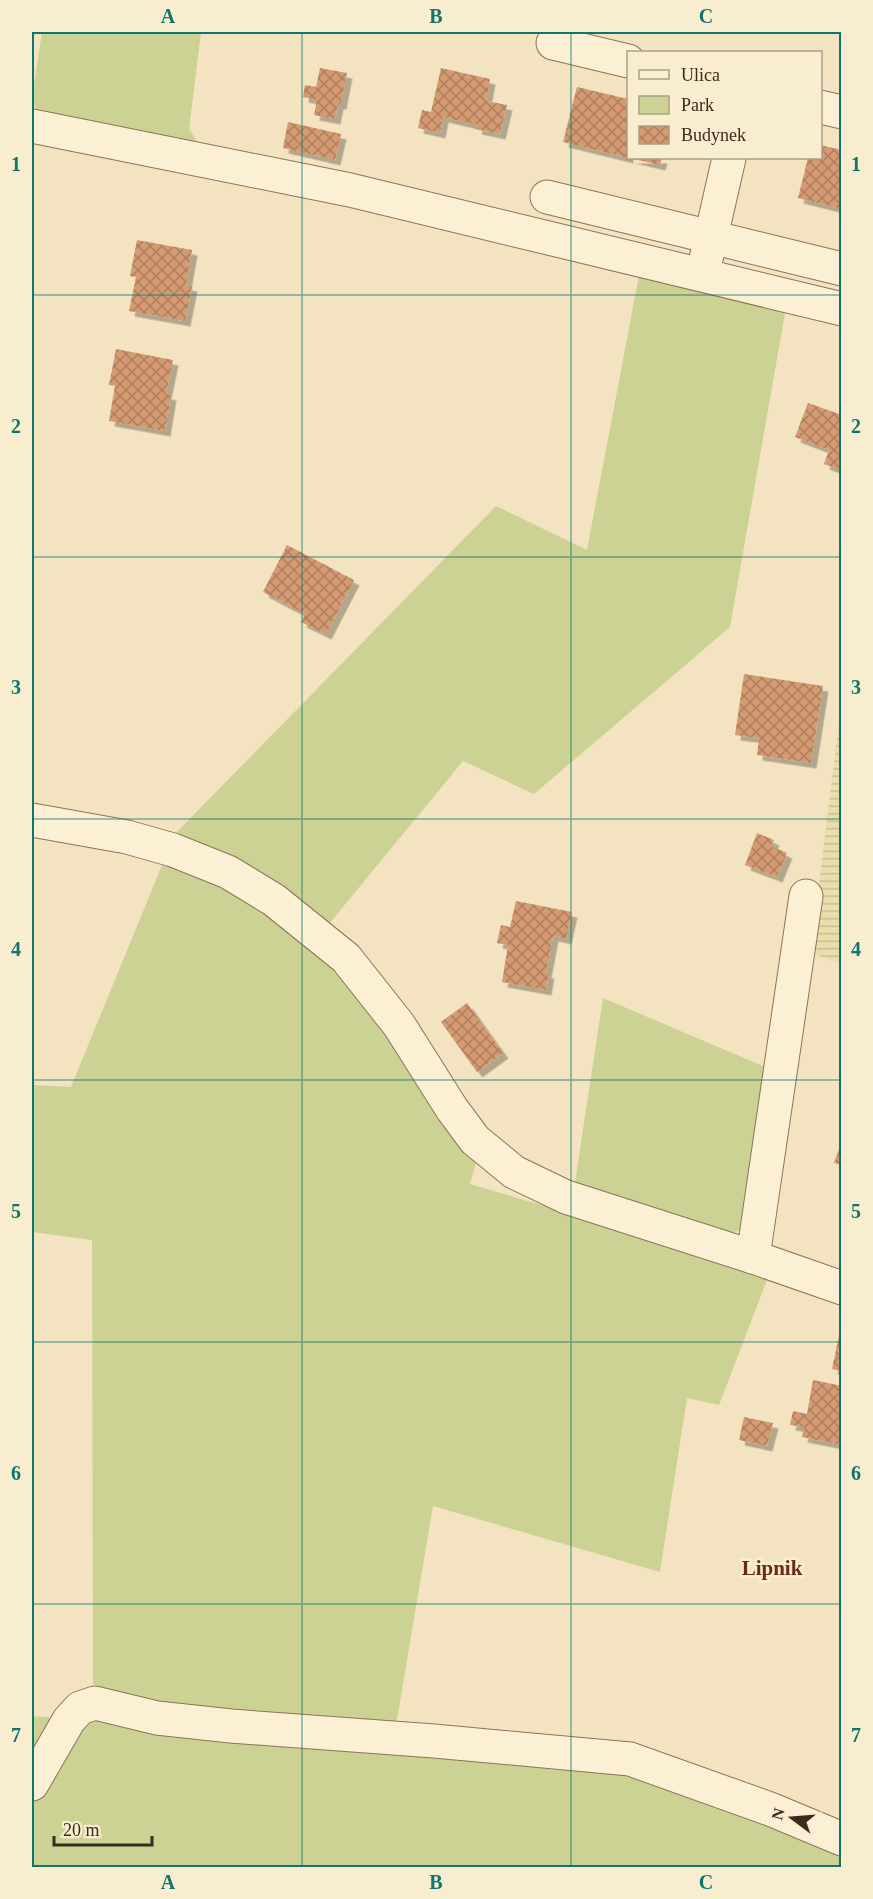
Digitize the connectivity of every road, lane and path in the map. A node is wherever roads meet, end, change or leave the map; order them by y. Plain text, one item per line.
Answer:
1 (553, 43) dead end
2 (627, 61) edge
3 (822, 107) edge
4 (842, 112) edge
5 (32, 126) edge
6 (729, 159) edge
7 (547, 197) dead end
8 (710, 237) junction
9 (842, 269) edge
10 (703, 276) junction
11 (842, 309) edge
12 (32, 820) edge
13 (806, 896) dead end
14 (753, 1257) junction
15 (842, 1288) edge
16 (32, 1785) edge
17 (842, 1839) edge

1 - 2 lane
3 - 4 lane
5 - 10 lane
6 - 8 lane
7 - 8 lane
8 - 9 lane
8 - 10 lane
10 - 11 lane
12 - 14 lane
13 - 14 lane
14 - 15 lane
16 - 17 lane

